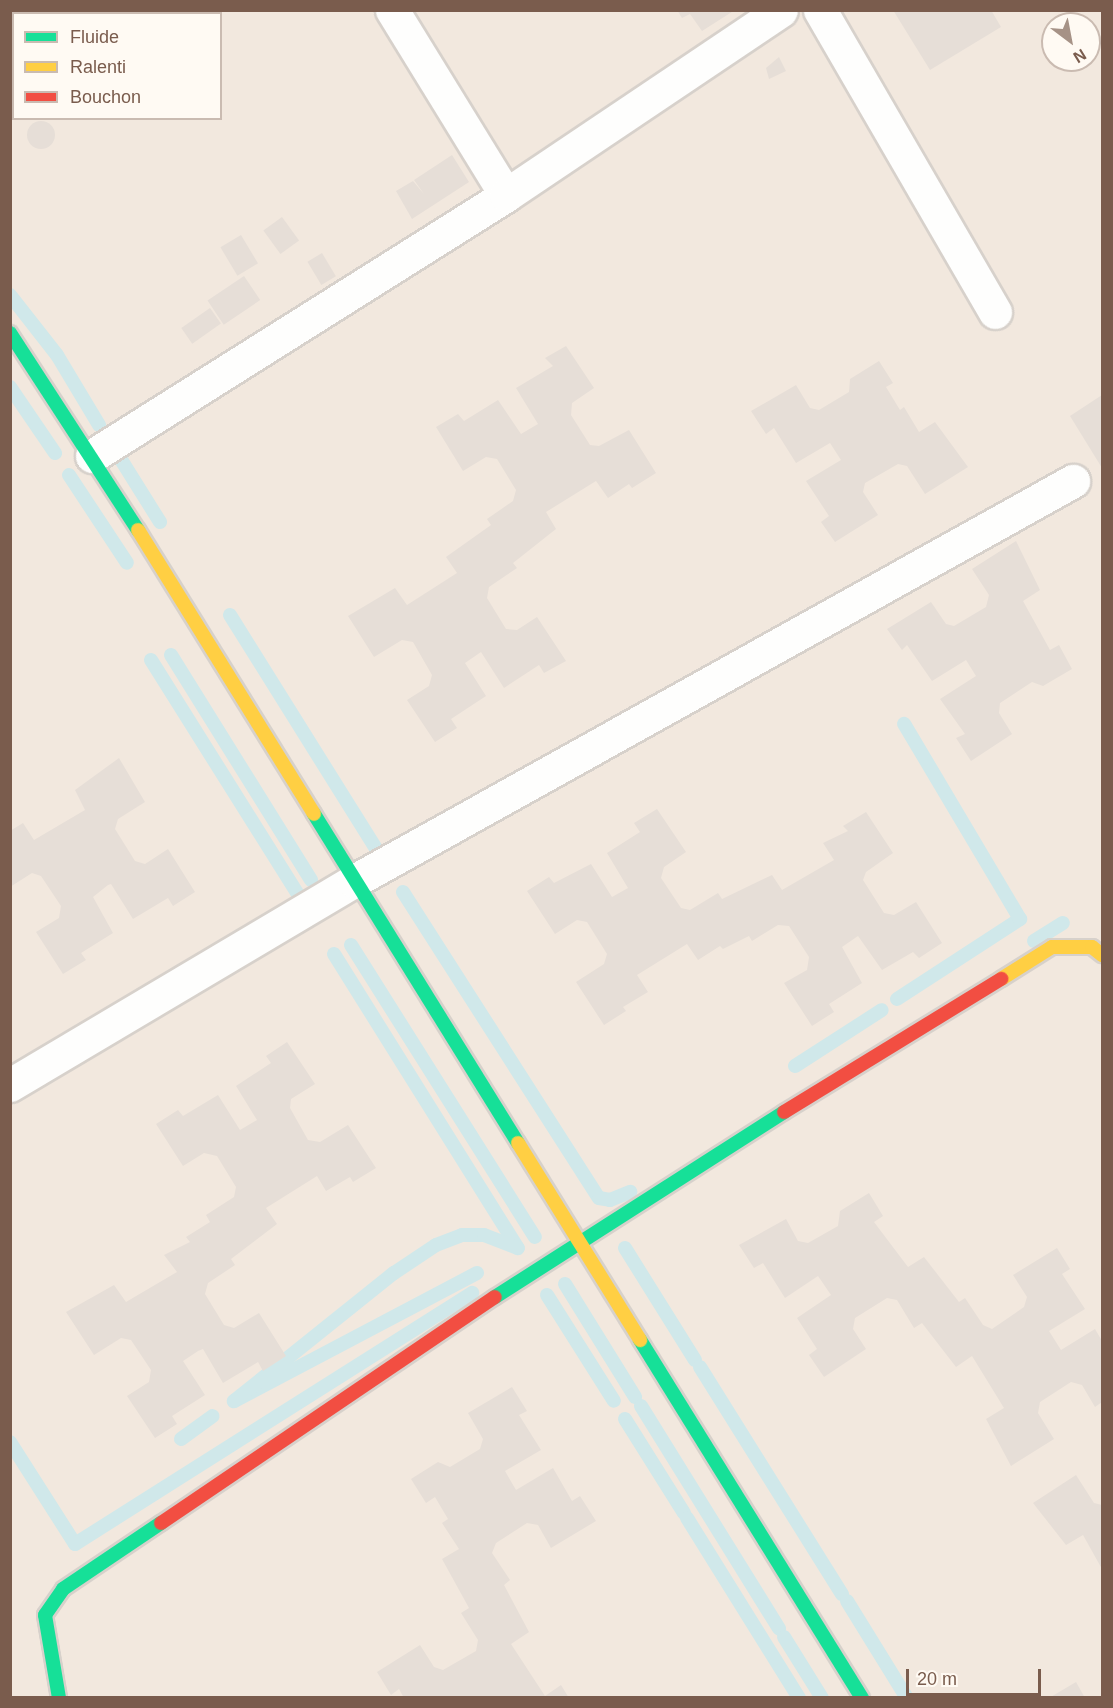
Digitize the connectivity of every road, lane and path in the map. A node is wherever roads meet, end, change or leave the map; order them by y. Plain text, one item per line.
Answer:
1 (392, 10) edge
2 (781, 10) edge
3 (820, 10) edge
4 (506, 195) junction
5 (995, 312) dead end
6 (10, 333) edge
7 (92, 456) junction
8 (1073, 481) dead end
9 (354, 881) junction
10 (1102, 955) edge
11 (10, 1085) edge
12 (578, 1240) junction
13 (59, 1698) edge
14 (862, 1698) edge

1 - 4 street
2 - 4 street
3 - 5 street
4 - 7 street
6 - 7 main road
7 - 9 main road
8 - 9 street
9 - 11 street
9 - 12 main road
10 - 12 main road
12 - 13 main road
12 - 14 main road

